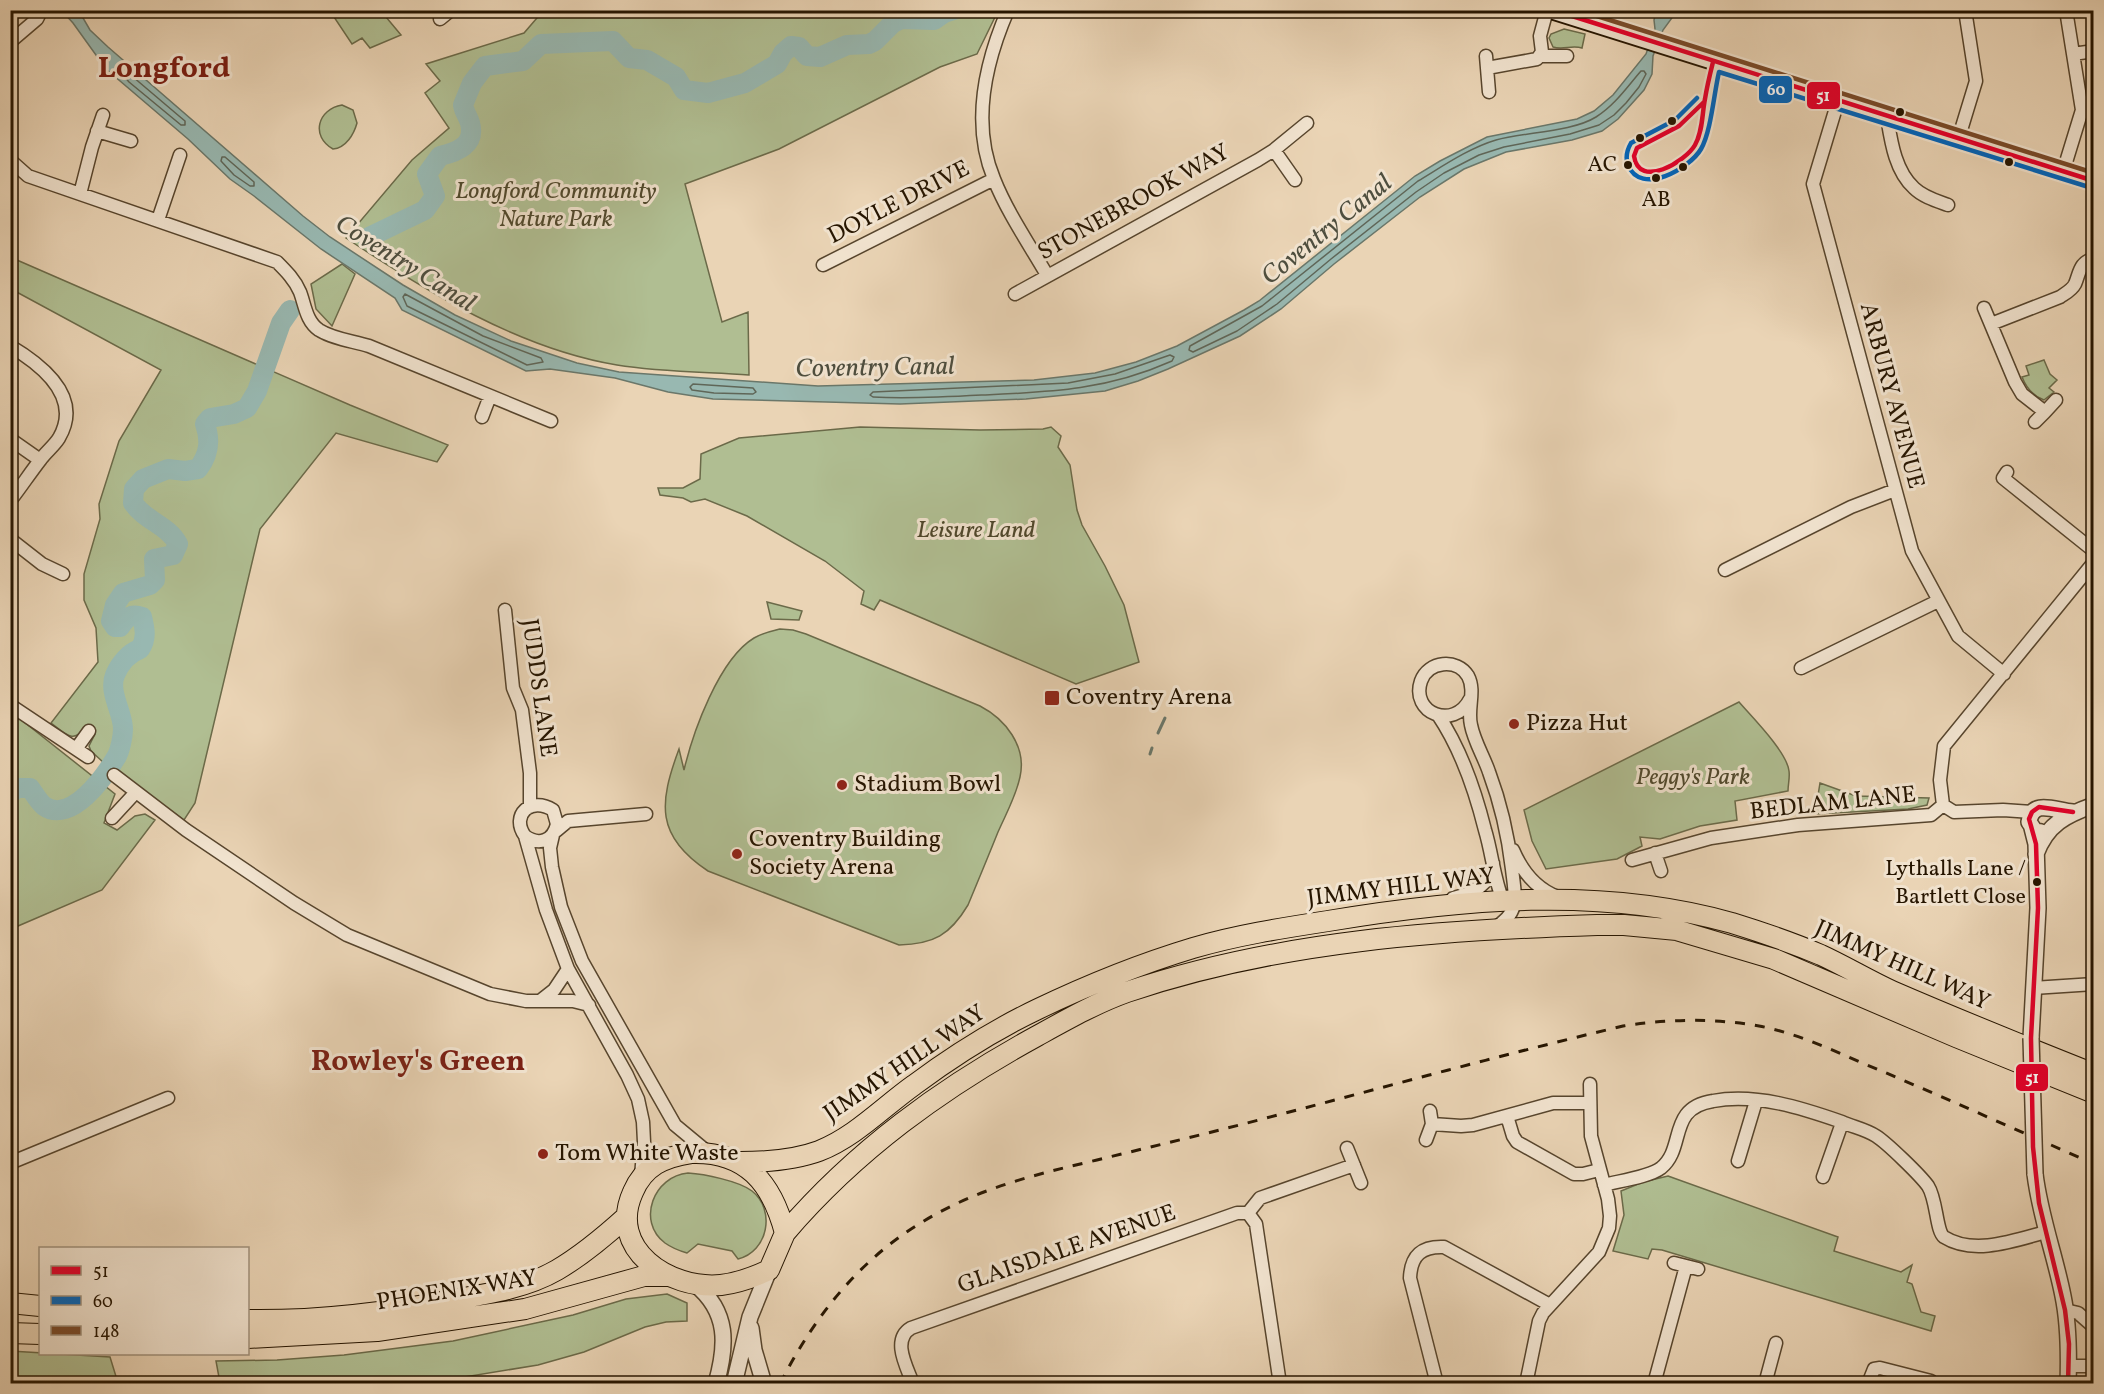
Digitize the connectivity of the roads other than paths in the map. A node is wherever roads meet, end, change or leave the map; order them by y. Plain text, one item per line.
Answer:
1 (39, 10) edge
2 (451, 10) edge
3 (1008, 10) edge
4 (1549, 10) edge
5 (1965, 10) edge
6 (2066, 10) edge
7 (440, 19) dead end
8 (10, 42) edge
9 (2094, 51) edge
10 (2073, 54) junction
11 (1540, 56) junction
12 (1567, 56) dead end
13 (1489, 92) dead end
14 (1838, 101) junction
15 (103, 115) dead end
16 (1887, 117) junction
17 (1308, 123) dead end
18 (97, 130) junction
19 (1958, 140) junction
20 (131, 141) dead end
21 (1274, 150) junction
22 (180, 155) dead end
23 (10, 160) edge
24 (2063, 172) junction
25 (994, 179) junction
26 (1295, 180) dead end
27 (2094, 182) edge
28 (80, 194) junction
29 (1948, 205) dead end
30 (158, 220) junction
31 (2094, 258) edge
32 (823, 265) dead end
33 (1047, 275) junction
34 (1015, 294) dead end
35 (1984, 308) dead end
36 (1991, 324) junction
37 (10, 346) edge
38 (490, 396) junction
39 (2056, 400) dead end
40 (2045, 412) junction
41 (482, 417) dead end
42 (551, 421) dead end
43 (2035, 422) dead end
44 (10, 439) edge
45 (40, 460) junction
46 (2003, 477) dead end
47 (1895, 490) junction
48 (10, 501) edge
49 (10, 539) edge
50 (2094, 551) edge
51 (2094, 561) edge
52 (1725, 570) dead end
53 (63, 574) dead end
54 (1938, 601) junction
55 (506, 610) dead end
56 (1801, 668) dead end
57 (2004, 674) junction
58 (1470, 699) junction
59 (10, 705) edge
60 (1438, 715) junction
61 (89, 731) dead end
62 (76, 749) junction
63 (88, 757) dead end
64 (530, 773) junction
65 (114, 775) dead end
66 (136, 792) junction
67 (1943, 805) junction
68 (2094, 805) edge
69 (530, 807) junction
70 (2047, 807) junction
71 (549, 808) junction
72 (2073, 812) junction
73 (646, 814) dead end
74 (606, 817) junction
75 (112, 818) dead end
76 (2031, 821) junction
77 (2051, 829) junction
78 (554, 833) junction
79 (525, 836) junction
80 (1509, 838) junction
81 (1655, 853) junction
82 (2036, 854) junction
83 (1632, 860) dead end
84 (1493, 862) junction
85 (1661, 871) dead end
86 (1572, 900) junction
87 (1402, 909) junction
88 (1511, 912) junction
89 (568, 969) junction
90 (2094, 984) edge
91 (2033, 988) junction
92 (540, 1001) junction
93 (589, 1005) junction
94 (2094, 1074) edge
95 (1590, 1084) dead end
96 (2094, 1093) edge
97 (168, 1098) dead end
98 (1756, 1101) junction
99 (1589, 1103) junction
100 (1430, 1111) dead end
101 (1507, 1116) junction
102 (1842, 1123) junction
103 (1432, 1124) junction
104 (1426, 1140) dead end
105 (1347, 1148) dead end
106 (710, 1154) junction
107 (1738, 1161) dead end
108 (740, 1162) junction
109 (10, 1163) edge
110 (1354, 1165) junction
111 (1599, 1170) junction
112 (641, 1176) junction
113 (1823, 1177) dead end
114 (1361, 1183) dead end
115 (1604, 1185) junction
116 (1248, 1213) junction
117 (626, 1217) junction
118 (2046, 1232) junction
119 (785, 1233) junction
120 (1686, 1266) dead end
121 (769, 1270) junction
122 (671, 1276) junction
123 (695, 1284) junction
124 (10, 1303) edge
125 (1550, 1305) junction
126 (39, 1306) edge
127 (2065, 1310) junction
128 (10, 1314) edge
129 (39, 1315) edge
130 (750, 1317) junction
131 (249, 1320) edge
132 (2094, 1327) edge
133 (10, 1333) edge
134 (39, 1334) edge
135 (249, 1338) edge
136 (725, 1340) junction
137 (1776, 1343) dead end
138 (739, 1362) junction
139 (2069, 1366) junction
140 (2094, 1366) edge
141 (763, 1381) edge
142 (1930, 1381) dead end
143 (716, 1383) edge
144 (734, 1383) edge
145 (913, 1383) edge
146 (1280, 1383) edge
147 (1437, 1383) edge
148 (1526, 1383) edge
149 (1654, 1383) edge
150 (1765, 1383) edge
151 (1868, 1383) edge
152 (2068, 1383) edge

1 - 8 street
2 - 7 street
3 - 25 street
4 - 11 street
4 - 14 main road
5 - 19 street
6 - 10 street
9 - 10 street
10 - 24 street
11 - 12 street
11 - 13 street
14 - 16 main road
14 - 47 street, ARBURY AVENUE
15 - 18 street
16 - 19 main road
16 - 29 street
17 - 21 street, STONEBROOK WAY
18 - 20 street
18 - 28 street
19 - 24 main road
21 - 26 street
21 - 33 street, STONEBROOK WAY
22 - 30 street
23 - 28 street
24 - 27 main road
25 - 32 street, DOYLE DRIVE
25 - 33 street
28 - 30 street
30 - 38 street
31 - 36 street
33 - 34 street, STONEBROOK WAY
35 - 36 street
36 - 40 street
37 - 45 street
38 - 41 street
38 - 42 street
39 - 40 street
40 - 43 street
44 - 45 street
45 - 48 street
46 - 50 street
47 - 52 street
47 - 54 street, ARBURY AVENUE
49 - 53 street
51 - 57 street
54 - 56 street
54 - 57 street, ARBURY AVENUE
55 - 64 street, JUDDS LANE
57 - 67 street
58 - 60 street
58 - 60 street
58 - 80 street
59 - 62 street
60 - 84 street
61 - 62 street
62 - 63 street
64 - 69 street, JUDDS LANE
64 - 71 street, JUDDS LANE
65 - 66 street
66 - 75 street
66 - 92 street
67 - 76 street, BEDLAM LANE
67 - 81 street, BEDLAM LANE
68 - 72 street
69 - 71 street
69 - 79 street
70 - 72 street
70 - 76 street
70 - 77 street
71 - 74 street
71 - 78 street
72 - 77 street
73 - 74 street
74 - 78 street
76 - 77 street
76 - 82 street
77 - 82 street
78 - 79 street
78 - 106 street
79 - 89 street
80 - 86 street
80 - 88 street
81 - 83 street, BEDLAM LANE
81 - 85 street
82 - 91 street
84 - 87 street
84 - 88 street
86 - 88 highway, JIMMY HILL WAY
86 - 94 highway, JIMMY HILL WAY
87 - 88 highway, JIMMY HILL WAY
87 - 108 highway, JIMMY HILL WAY
88 - 96 highway, JIMMY HILL WAY
88 - 119 highway, JIMMY HILL WAY
89 - 92 street
89 - 93 street
90 - 91 street
91 - 118 street, bridge
92 - 93 street
93 - 112 street
95 - 99 street
97 - 109 street
98 - 102 street
98 - 107 street
98 - 115 street
99 - 101 street
99 - 111 street
100 - 103 street
101 - 103 street
101 - 111 street
102 - 113 street
102 - 118 street
103 - 104 street
105 - 110 street
106 - 108 highway
106 - 112 highway
108 - 119 highway
110 - 114 street
110 - 116 street
111 - 115 street
112 - 117 highway
115 - 125 street
116 - 145 street, GLAISDALE AVENUE
116 - 146 street
117 - 122 highway
117 - 131 highway, PHOENIX WAY
118 - 127 street
119 - 121 highway
120 - 149 street
121 - 123 highway
121 - 130 street
122 - 123 highway
122 - 135 highway, PHOENIX WAY
123 - 136 street
124 - 126 highway
125 - 147 street
125 - 148 street
127 - 132 street
127 - 139 street
128 - 129 highway
130 - 138 street
130 - 141 street
133 - 134 highway
136 - 138 street
136 - 143 street
137 - 150 street
138 - 141 street
138 - 144 street
139 - 140 street
139 - 152 street
142 - 151 street

